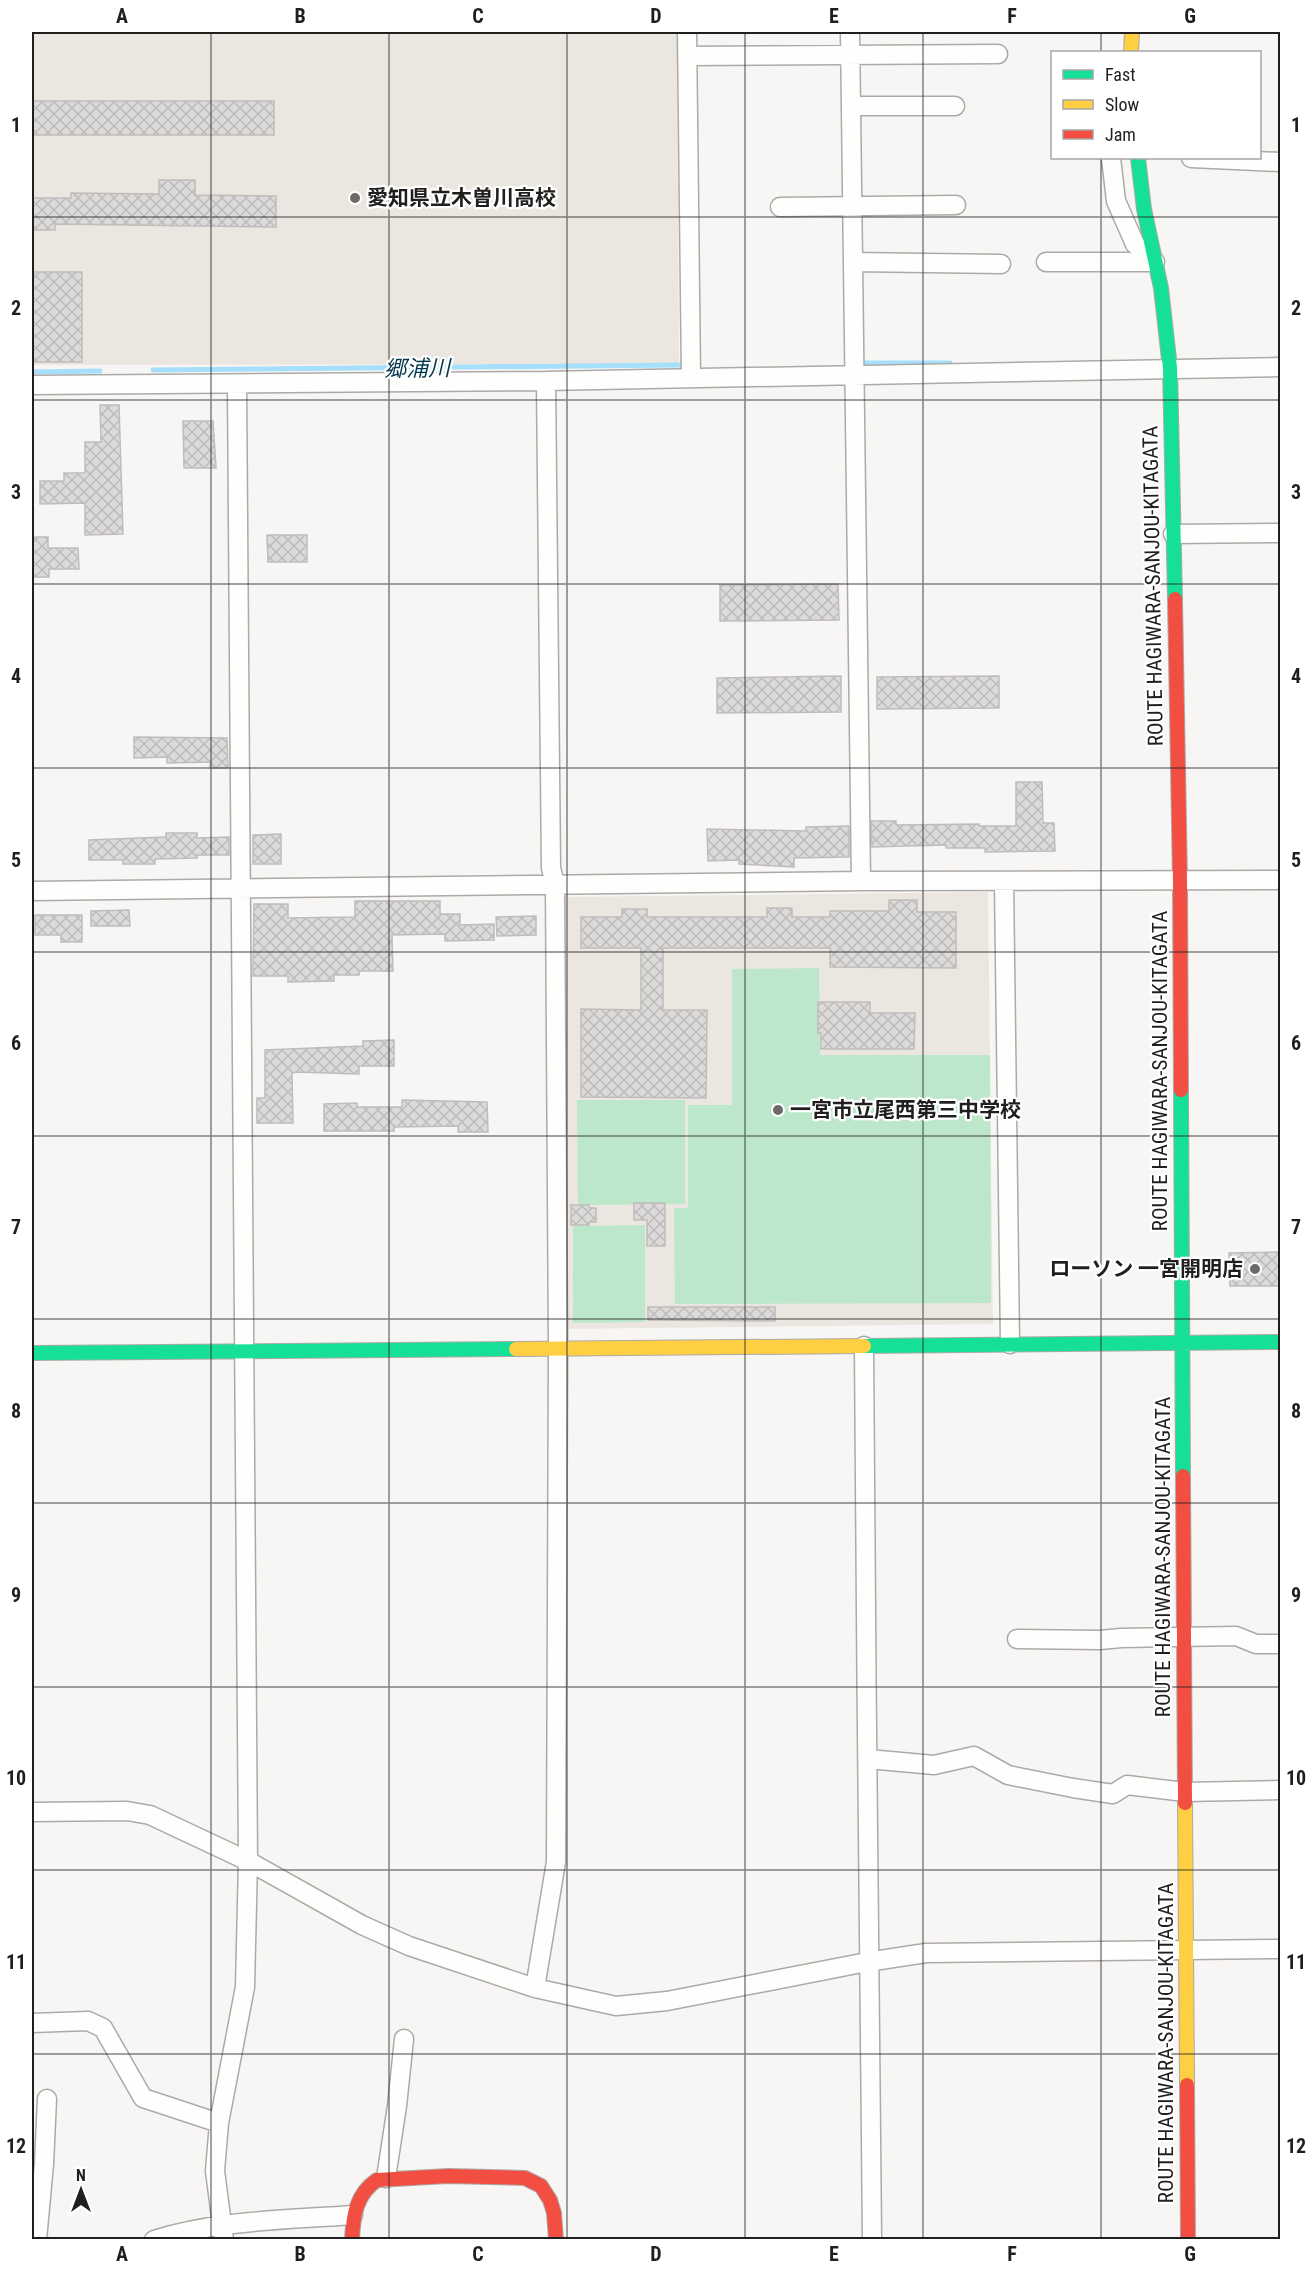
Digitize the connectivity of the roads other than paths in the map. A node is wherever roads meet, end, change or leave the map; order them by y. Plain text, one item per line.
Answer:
1 (687, 32) edge
2 (850, 32) edge
3 (1132, 32) edge
4 (1129, 51) edge
5 (998, 54) dead end
6 (688, 56) junction
7 (850, 57) junction
8 (851, 106) junction
9 (955, 106) dead end
10 (1111, 159) edge
11 (1138, 159) edge
12 (1214, 159) edge
13 (1281, 162) edge
14 (956, 205) dead end
15 (852, 206) junction
16 (780, 207) dead end
17 (853, 262) junction
18 (1046, 262) dead end
19 (1155, 262) junction
20 (1001, 264) dead end
21 (1281, 367) edge
22 (1170, 368) junction
23 (854, 375) junction
24 (691, 378) junction
25 (546, 381) junction
26 (32, 385) edge
27 (237, 385) junction
28 (1281, 532) edge
29 (1173, 534) junction
30 (1004, 880) junction
31 (1281, 880) edge
32 (861, 881) junction
33 (1180, 881) junction
34 (555, 884) junction
35 (240, 889) junction
36 (32, 891) edge
37 (1281, 1342) edge
38 (1183, 1343) junction
39 (1010, 1344) junction
40 (864, 1346) junction
41 (558, 1348) junction
42 (245, 1351) junction
43 (32, 1353) edge
44 (1185, 1636) junction
45 (1017, 1639) dead end
46 (1281, 1644) edge
47 (868, 1759) junction
48 (1281, 1790) edge
49 (1185, 1792) junction
50 (32, 1812) edge
51 (248, 1861) junction
52 (1281, 1949) edge
53 (1188, 1950) junction
54 (867, 1962) junction
55 (536, 1988) junction
56 (32, 2023) edge
57 (404, 2039) dead end
58 (47, 2099) dead end
59 (219, 2123) junction
60 (386, 2178) junction
61 (353, 2215) junction
62 (223, 2232) edge
63 (37, 2240) edge
64 (154, 2240) edge
65 (352, 2240) edge
66 (556, 2240) edge
67 (872, 2240) edge
68 (1188, 2240) edge

1 - 6 street
2 - 7 street
3 - 4 street
5 - 7 street
6 - 7 street
6 - 24 street
7 - 8 street
8 - 9 street
8 - 15 street
10 - 19 street
11 - 19 main road, ROUTE HAGIWARA-SANJOU-KITAGATA
12 - 13 street
14 - 15 street
15 - 16 street
15 - 17 street
17 - 20 street
17 - 23 street
18 - 19 street
19 - 22 main road, ROUTE HAGIWARA-SANJOU-KITAGATA
21 - 22 street
22 - 23 street
22 - 29 main road, ROUTE HAGIWARA-SANJOU-KITAGATA
23 - 24 street
23 - 32 street
24 - 25 street
25 - 27 street
25 - 34 street
26 - 27 street
27 - 35 street
28 - 29 street
29 - 33 main road, ROUTE HAGIWARA-SANJOU-KITAGATA
30 - 32 street
30 - 33 street
30 - 39 street
31 - 33 street
32 - 34 street
33 - 38 main road, ROUTE HAGIWARA-SANJOU-KITAGATA
34 - 35 street
34 - 41 street
35 - 36 street
35 - 42 street
37 - 38 main road
38 - 39 main road
38 - 44 main road, ROUTE HAGIWARA-SANJOU-KITAGATA
39 - 40 main road
40 - 41 main road
40 - 47 street
41 - 42 main road
41 - 55 street
42 - 43 main road
42 - 51 street
44 - 45 street
44 - 46 street
44 - 49 main road, ROUTE HAGIWARA-SANJOU-KITAGATA
47 - 49 street
47 - 54 street
48 - 49 street
49 - 53 main road, ROUTE HAGIWARA-SANJOU-KITAGATA
50 - 51 street
51 - 55 street
51 - 59 street
52 - 53 street
53 - 54 street
53 - 68 main road, ROUTE HAGIWARA-SANJOU-KITAGATA
54 - 55 street
54 - 67 street
56 - 59 street
57 - 60 street
58 - 63 street
59 - 62 street
60 - 61 main road
60 - 66 main road
61 - 62 street
61 - 65 main road
62 - 64 street

